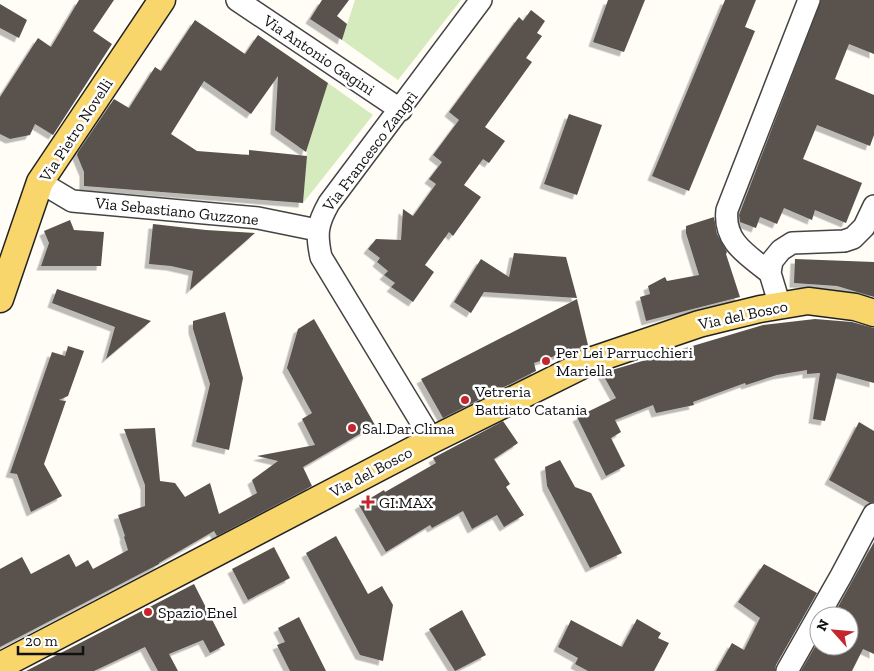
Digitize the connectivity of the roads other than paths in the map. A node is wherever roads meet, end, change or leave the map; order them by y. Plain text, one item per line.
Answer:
1 (162, 0) edge
2 (237, 0) edge
3 (481, 0) edge
4 (809, 0) edge
5 (400, 110) junction
6 (40, 182) junction
7 (874, 206) edge
8 (317, 230) junction
9 (770, 273) junction
10 (0, 299) edge
11 (780, 306) junction
12 (874, 313) edge
13 (432, 440) junction
14 (874, 514) edge
15 (0, 666) edge
16 (787, 671) edge

1 - 6 main road, Via Pietro Novelli
2 - 5 street, Via Antonio Gagini
3 - 5 street, Via Francesco Zangrì
4 - 9 street
5 - 8 street, Via Francesco Zangrì
6 - 8 street, Via Sebastiano Guzzone
6 - 10 main road, Via Pietro Novelli
7 - 9 street
8 - 13 street, Via Francesco Zangrì
9 - 11 street
11 - 12 main road, Via del Bosco
11 - 13 main road, Via del Bosco
13 - 15 main road, Via del Bosco
14 - 16 street

